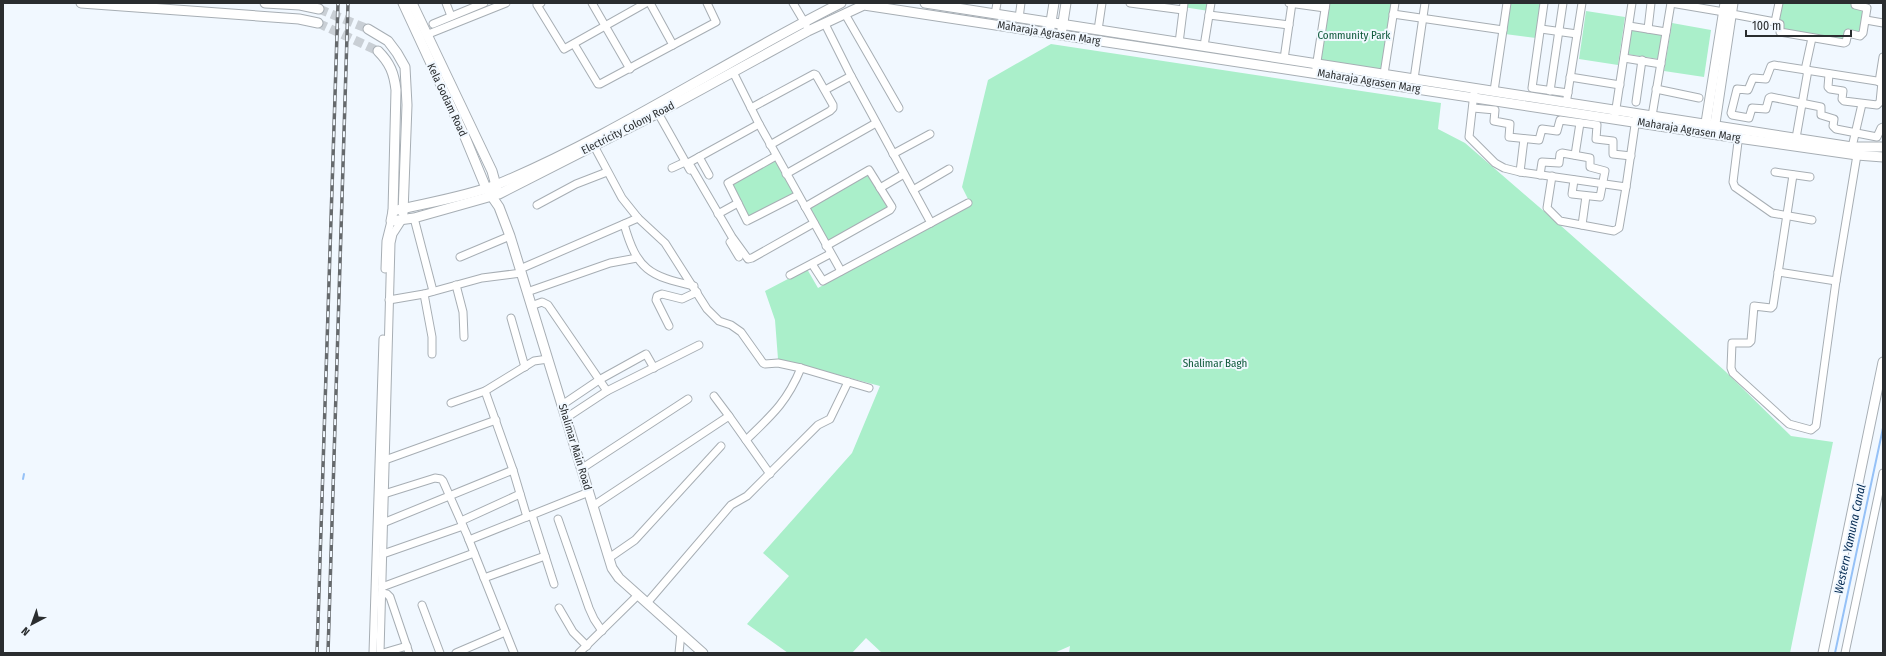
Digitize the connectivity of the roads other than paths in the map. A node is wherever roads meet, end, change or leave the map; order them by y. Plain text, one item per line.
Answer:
1 (81, 3) edge
2 (265, 3) edge
3 (403, 3) edge
4 (412, 3) edge
5 (446, 3) edge
6 (484, 3) edge
7 (506, 3) edge
8 (592, 3) edge
9 (646, 3) edge
10 (650, 3) edge
11 (707, 3) edge
12 (793, 3) edge
13 (841, 3) edge
14 (925, 3) edge
15 (997, 3) edge
16 (1021, 3) edge
17 (1054, 3) edge
18 (1066, 3) edge
19 (1102, 3) edge
20 (1130, 3) edge
21 (1210, 3) edge
22 (1289, 3) edge
23 (1292, 3) edge
24 (1394, 3) edge
25 (1425, 3) edge
26 (1507, 3) edge
27 (1544, 3) edge
28 (1563, 3) edge
29 (1582, 3) edge
30 (1632, 3) edge
31 (1652, 3) edge
32 (1671, 3) edge
33 (1733, 3) edge
34 (1778, 3) edge
35 (1855, 3) edge
36 (537, 4) edge
37 (940, 5) junction
38 (855, 6) edge
39 (1325, 6) edge
40 (1184, 7) edge
41 (477, 8) edge
42 (319, 9) tunnel mouth
43 (1727, 10) edge
44 (845, 14) junction
45 (996, 14) junction
46 (1393, 14) junction
47 (1209, 15) junction
48 (451, 16) junction
49 (939, 16) junction
50 (1019, 18) junction
51 (1423, 19) junction
52 (1866, 20) junction
53 (804, 22) junction
54 (1775, 22) junction
55 (318, 23) tunnel mouth
56 (1051, 23) junction
57 (1883, 23) edge
58 (434, 24) dead end
59 (825, 24) junction
60 (1063, 24) junction
61 (1289, 25) junction
62 (605, 26) junction
63 (1629, 26) junction
64 (1541, 29) junction
65 (1648, 29) junction
66 (368, 30) tunnel mouth
67 (1098, 30) junction
68 (1503, 30) junction
69 (808, 31) junction
70 (1559, 31) junction
71 (1666, 32) junction
72 (1049, 33) junction
73 (1577, 34) junction
74 (426, 35) junction
75 (1061, 35) junction
76 (1812, 38) junction
77 (1183, 43) junction
78 (574, 44) junction
79 (673, 45) junction
80 (1204, 46) junction
81 (378, 51) tunnel mouth
82 (1186, 54) junction
83 (1883, 57) edge
84 (1624, 58) junction
85 (1284, 59) junction
86 (1642, 60) junction
87 (1317, 64) junction
88 (1661, 64) junction
89 (630, 69) junction
90 (1806, 70) junction
91 (733, 72) junction
92 (1315, 73) junction
93 (1384, 74) junction
94 (1829, 74) junction
95 (851, 76) junction
96 (1570, 77) junction
97 (1414, 79) junction
98 (1881, 82) edge
99 (1620, 85) junction
100 (1656, 89) junction
101 (825, 90) junction
102 (1494, 91) junction
103 (1550, 91) junction
104 (1474, 93) junction
105 (1567, 98) junction
106 (1699, 98) dead end
107 (1636, 102) dead end
108 (1802, 104) junction
109 (1862, 104) junction
110 (751, 108) junction
111 (899, 108) dead end
112 (1473, 108) junction
113 (658, 113) junction
114 (1615, 114) junction
115 (1652, 116) junction
116 (1636, 118) junction
117 (876, 123) junction
118 (1580, 123) junction
119 (759, 124) junction
120 (1883, 127) edge
121 (1710, 129) junction
122 (1855, 133) junction
123 (930, 134) dead end
124 (1739, 134) junction
125 (1796, 138) junction
126 (1524, 139) junction
127 (592, 143) junction
128 (770, 145) junction
129 (1883, 146) edge
130 (1852, 147) junction
131 (893, 154) junction
132 (1575, 155) junction
133 (1857, 155) junction
134 (776, 156) junction
135 (1631, 156) junction
136 (699, 157) junction
137 (1883, 157) edge
138 (685, 162) junction
139 (672, 168) dead end
140 (949, 170) dead end
141 (607, 172) junction
142 (1520, 172) junction
143 (1775, 172) dead end
144 (786, 174) junction
145 (904, 174) junction
146 (709, 175) dead end
147 (1540, 175) junction
148 (1793, 175) junction
149 (1552, 176) junction
150 (1810, 178) dead end
151 (1574, 180) junction
152 (496, 184) junction
153 (1603, 184) junction
154 (1626, 187) junction
155 (486, 188) junction
156 (880, 188) junction
157 (913, 190) junction
158 (798, 195) junction
159 (495, 196) junction
160 (1586, 196) junction
161 (738, 203) junction
162 (968, 203) dead end
163 (537, 205) dead end
164 (805, 207) junction
165 (403, 208) junction
166 (393, 211) junction
167 (718, 214) junction
168 (1787, 216) junction
169 (414, 218) junction
170 (638, 218) junction
171 (402, 220) junction
172 (1812, 220) dead end
173 (392, 221) junction
174 (814, 223) junction
175 (930, 223) junction
176 (624, 224) junction
177 (1582, 225) junction
178 (510, 236) junction
179 (826, 246) junction
180 (830, 254) junction
181 (460, 257) dead end
182 (739, 257) dead end
183 (637, 258) junction
184 (812, 264) junction
185 (521, 271) junction
186 (841, 271) junction
187 (1778, 272) junction
188 (790, 275) dead end
189 (1836, 281) junction
190 (456, 285) junction
191 (696, 289) junction
192 (433, 291) junction
193 (527, 292) junction
194 (424, 294) junction
195 (388, 300) junction
196 (531, 306) junction
197 (511, 318) dead end
198 (669, 326) dead end
199 (464, 337) dead end
200 (699, 345) dead end
201 (432, 354) dead end
202 (548, 359) junction
203 (1883, 362) edge
204 (524, 367) junction
205 (654, 368) junction
206 (801, 368) junction
207 (599, 380) junction
208 (848, 382) junction
209 (870, 388) dead end
210 (485, 391) junction
211 (607, 391) junction
212 (714, 396) dead end
213 (688, 399) dead end
214 (451, 403) dead end
215 (562, 405) junction
216 (729, 416) junction
217 (566, 418) junction
218 (496, 420) junction
219 (746, 440) junction
220 (721, 446) dead end
221 (385, 460) junction
222 (582, 469) junction
223 (513, 470) junction
224 (1883, 473) edge
225 (770, 474) junction
226 (589, 492) junction
227 (384, 494) junction
228 (520, 494) junction
229 (450, 496) junction
230 (593, 506) junction
231 (529, 516) junction
232 (558, 519) dead end
233 (383, 523) junction
234 (462, 523) junction
235 (469, 540) junction
236 (474, 553) junction
237 (383, 554) junction
238 (545, 556) junction
239 (609, 558) junction
240 (484, 578) junction
241 (554, 584) dead end
242 (382, 590) junction
243 (638, 594) junction
244 (647, 603) junction
245 (422, 605) dead end
246 (559, 608) dead end
247 (602, 631) junction
248 (505, 632) junction
249 (682, 633) junction
250 (587, 646) junction
251 (408, 650) edge
252 (373, 653) edge
253 (382, 653) edge
254 (440, 653) edge
255 (456, 653) edge
256 (514, 653) edge
257 (579, 653) edge
258 (679, 653) edge
259 (703, 653) edge
260 (1823, 653) edge
261 (1845, 653) edge

1 - 55 street
2 - 42 street
3 - 155 street, Kela Godam Road
4 - 74 street, Kela Godam Road
5 - 48 street
6 - 41 street
7 - 41 street
8 - 62 street
9 - 62 street
10 - 79 street
11 - 79 street
12 - 53 street
13 - 53 street, Electricity Colony Road
14 - 37 street, Maharaja Agrasen Marg
15 - 45 street
16 - 50 street
17 - 56 street
18 - 60 street
19 - 67 street
20 - 40 street
21 - 47 street
22 - 23 street
23 - 39 street
23 - 61 street
24 - 46 street
25 - 51 street
26 - 68 street
27 - 64 street
28 - 70 street
29 - 73 street
30 - 63 street
31 - 65 street
32 - 43 street
32 - 71 street
33 - 43 street
34 - 54 street
35 - 52 street
36 - 78 street
37 - 45 street, Maharaja Agrasen Marg
37 - 49 street
38 - 44 street, Electricity Colony Road
38 - 49 street, Maharaja Agrasen Marg
39 - 87 street
40 - 77 street
41 - 48 street
41 - 74 street
43 - 54 street
43 - 121 street
44 - 59 street, Electricity Colony Road
44 - 111 street
45 - 50 street, Maharaja Agrasen Marg
46 - 51 street
46 - 93 street
47 - 61 street
47 - 80 street
48 - 58 street
49 - 72 street, Maharaja Agrasen Marg
50 - 56 street, Maharaja Agrasen Marg
51 - 68 street
51 - 97 street
52 - 57 street
52 - 76 street
53 - 69 street
53 - 127 street, Electricity Colony Road
54 - 76 street
56 - 60 street, Maharaja Agrasen Marg
56 - 72 street
59 - 69 street, Electricity Colony Road
59 - 95 street
60 - 67 street, Maharaja Agrasen Marg
60 - 75 street
61 - 85 street
62 - 78 street
62 - 89 street
63 - 65 street
63 - 84 street
64 - 70 street
64 - 103 street
65 - 71 street
66 - 165 street
67 - 77 street, Maharaja Agrasen Marg
68 - 102 street
69 - 91 street, Electricity Colony Road
70 - 73 street
70 - 103 street
71 - 88 street
72 - 75 street, Maharaja Agrasen Marg
73 - 96 street
74 - 152 street, Kela Godam Road
75 - 82 street, Maharaja Agrasen Marg
76 - 90 street
77 - 80 street, Maharaja Agrasen Marg
77 - 82 street
78 - 89 street
79 - 89 street
80 - 85 street, Maharaja Agrasen Marg
81 - 166 street
82 - 92 street, Maharaja Agrasen Marg
83 - 98 street
84 - 86 street
84 - 99 street
85 - 87 street, Maharaja Agrasen Marg
86 - 88 street
86 - 107 street
87 - 92 street
87 - 93 street, Maharaja Agrasen Marg
88 - 100 street
90 - 94 street
90 - 108 street
90 - 108 street
91 - 110 street
91 - 113 street, Electricity Colony Road
92 - 104 street, Maharaja Agrasen Marg
93 - 97 street, Maharaja Agrasen Marg
94 - 98 street
94 - 109 street
95 - 101 street
95 - 117 street
96 - 99 street
96 - 105 street
97 - 104 street, Maharaja Agrasen Marg
98 - 109 street
99 - 114 street
100 - 106 street
100 - 115 street
101 - 110 street
101 - 128 street
102 - 104 street, Maharaja Agrasen Marg
102 - 105 street, Maharaja Agrasen Marg
103 - 105 street
104 - 112 street
104 - 114 street, Maharaja Agrasen Marg
105 - 114 street, Maharaja Agrasen Marg
108 - 122 street
108 - 125 street
109 - 122 street
110 - 119 street
112 - 126 street
112 - 142 street
113 - 127 street, Electricity Colony Road
113 - 138 street
114 - 116 street, Maharaja Agrasen Marg
115 - 116 street, Maharaja Agrasen Marg
115 - 121 street, Maharaja Agrasen Marg
116 - 121 street, Maharaja Agrasen Marg
116 - 135 street
117 - 131 street
117 - 144 street
118 - 126 street
118 - 132 street
118 - 135 street
119 - 128 street
119 - 136 street
120 - 122 street
121 - 124 street, Maharaja Agrasen Marg
122 - 130 street
123 - 131 street
124 - 125 street, Maharaja Agrasen Marg
124 - 133 street, Maharaja Agrasen Marg
124 - 168 street
125 - 130 street, Maharaja Agrasen Marg
126 - 142 street
127 - 141 street
127 - 152 street, Electricity Colony Road
127 - 159 street, Electricity Colony Road
128 - 134 street
129 - 130 street, Maharaja Agrasen Marg
131 - 145 street
132 - 147 street
132 - 153 street
133 - 137 street, Maharaja Agrasen Marg
133 - 189 street
134 - 144 street
134 - 161 street
135 - 154 street
136 - 146 street
136 - 167 street
138 - 139 street
138 - 182 street
140 - 157 street
141 - 163 street
141 - 170 street
142 - 147 street
143 - 148 street
144 - 158 street
145 - 156 street
145 - 157 street
147 - 149 street
148 - 150 street
148 - 168 street
149 - 151 street
149 - 177 street
151 - 153 street
151 - 160 street
152 - 155 street, Electricity Colony Road
152 - 159 street, Kela Godam Road
153 - 154 street
153 - 160 street
154 - 177 street
155 - 159 street, Kela Godam Road
155 - 165 street, Electricity Colony Road
156 - 164 street
156 - 179 street
157 - 175 street
158 - 161 street
158 - 164 street
159 - 169 street, Electricity Colony Road
159 - 178 street, Shalimar Main Road
160 - 177 street
161 - 167 street
162 - 175 street
164 - 174 street
165 - 166 street, Electricity Colony Road
165 - 171 street
166 - 173 street
167 - 174 street
168 - 172 street
168 - 187 street
169 - 171 street, Electricity Colony Road
169 - 192 street
170 - 176 street
170 - 191 street
171 - 173 street, Electricity Colony Road
171 - 195 street
173 - 252 street
174 - 179 street
175 - 186 street
176 - 183 street
176 - 185 street
178 - 181 street
178 - 185 street, Shalimar Main Road
179 - 180 street
180 - 184 street
180 - 186 street
183 - 191 street
183 - 193 street
184 - 186 street
184 - 188 street
185 - 190 street
185 - 193 street, Shalimar Main Road
187 - 189 street
187 - 189 street
190 - 192 street
190 - 199 street
191 - 198 street
191 - 206 street
192 - 194 street
193 - 196 street, Shalimar Main Road
194 - 195 street
194 - 201 street
195 - 221 street
196 - 202 street, Shalimar Main Road
196 - 207 street
197 - 204 street
200 - 205 street
202 - 204 street
202 - 215 street, Shalimar Main Road
203 - 260 street
204 - 210 street
205 - 207 street
205 - 211 street
206 - 208 street
206 - 219 street
207 - 211 street
207 - 215 street
208 - 209 street
208 - 225 street
210 - 214 street
210 - 218 street
211 - 217 street
212 - 216 street
213 - 222 street
215 - 217 street, Shalimar Main Road
216 - 219 street
216 - 230 street
217 - 222 street, Shalimar Main Road
218 - 221 street
218 - 223 street
219 - 225 street
220 - 239 street
221 - 227 street
222 - 226 street, Shalimar Main Road
223 - 228 street
223 - 229 street
224 - 261 street
225 - 244 street
226 - 230 street, Shalimar Main Road
226 - 231 street
227 - 229 street
227 - 233 street
228 - 231 street
228 - 234 street
229 - 233 street
229 - 234 street
230 - 239 street, Shalimar Main Road
231 - 235 street
231 - 238 street
232 - 247 street
233 - 237 street
234 - 235 street
234 - 237 street
235 - 236 street
236 - 240 street
236 - 242 street
237 - 242 street
238 - 240 street
238 - 241 street
239 - 243 street, Shalimar Main Road
240 - 248 street
242 - 251 street
242 - 253 street
243 - 244 street, Shalimar Main Road
243 - 247 street
244 - 249 street, Shalimar Main Road
245 - 254 street
246 - 250 street
247 - 250 street
248 - 255 street
248 - 256 street
249 - 258 street
249 - 259 street, Shalimar Main Road
250 - 257 street
251 - 253 street

